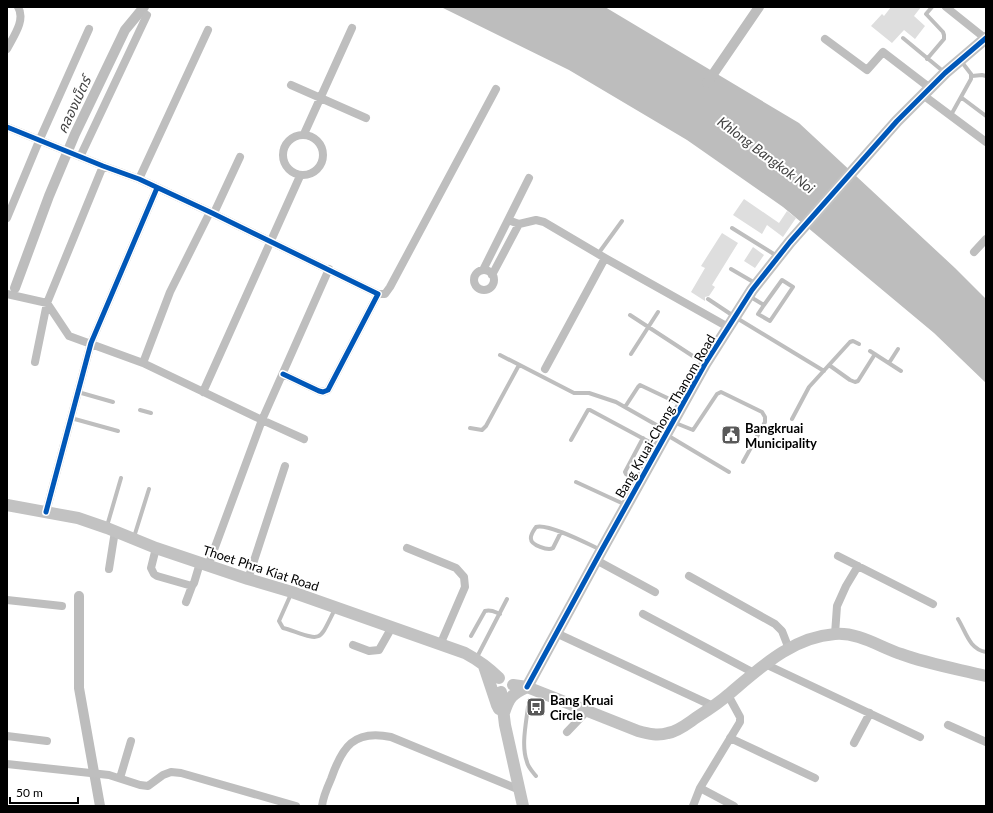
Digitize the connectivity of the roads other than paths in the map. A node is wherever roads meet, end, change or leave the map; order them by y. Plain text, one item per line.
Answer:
1 (18, 7) edge
2 (932, 7) edge
3 (946, 7) edge
4 (147, 15) dead end
5 (352, 28) dead end
6 (89, 29) dead end
7 (208, 30) dead end
8 (903, 38) dead end
9 (825, 39) dead end
10 (986, 39) edge
11 (7, 50) edge
12 (927, 59) junction
13 (961, 60) junction
14 (945, 73) junction
15 (972, 76) junction
16 (986, 76) edge
17 (291, 86) dead end
18 (496, 89) dead end
19 (926, 92) junction
20 (321, 98) junction
21 (962, 98) junction
22 (951, 116) junction
23 (986, 116) edge
24 (366, 118) dead end
25 (7, 127) edge
26 (304, 134) junction
27 (39, 141) junction
28 (986, 142) edge
29 (80, 157) junction
30 (240, 157) dead end
31 (102, 166) junction
32 (300, 176) junction
33 (529, 178) dead end
34 (139, 180) junction
35 (157, 188) junction
36 (212, 212) junction
37 (7, 218) edge
38 (508, 220) junction
39 (622, 221) dead end
40 (519, 224) junction
41 (732, 228) dead end
42 (986, 239) edge
43 (270, 241) junction
44 (974, 252) dead end
45 (602, 256) junction
46 (778, 257) junction
47 (328, 269) junction
48 (731, 269) dead end
49 (483, 270) junction
50 (492, 275) junction
51 (757, 284) junction
52 (7, 294) edge
53 (378, 294) junction
54 (748, 296) junction
55 (708, 299) dead end
56 (47, 303) junction
57 (764, 305) junction
58 (658, 312) dead end
59 (630, 315) dead end
60 (732, 322) junction
61 (648, 327) junction
62 (91, 343) junction
63 (860, 344) dead end
64 (898, 349) dead end
65 (870, 351) dead end
66 (631, 354) dead end
67 (875, 354) junction
68 (500, 356) dead end
69 (35, 362) dead end
70 (143, 363) junction
71 (888, 363) junction
72 (705, 364) junction
73 (829, 365) junction
74 (519, 366) junction
75 (545, 369) dead end
76 (824, 371) junction
77 (900, 371) dead end
78 (283, 374) junction
79 (78, 392) junction
80 (203, 392) junction
81 (113, 402) dead end
82 (682, 405) junction
83 (624, 407) junction
84 (140, 410) dead end
85 (151, 413) dead end
86 (71, 418) junction
87 (792, 419) dead end
88 (262, 420) junction
89 (470, 428) dead end
90 (669, 429) junction
91 (118, 431) dead end
92 (643, 438) junction
93 (304, 439) dead end
94 (570, 440) dead end
95 (659, 446) junction
96 (742, 462) dead end
97 (285, 466) dead end
98 (729, 472) dead end
99 (121, 478) dead end
100 (576, 482) dead end
101 (639, 483) junction
102 (149, 489) dead end
103 (7, 505) edge
104 (626, 506) junction
105 (46, 512) junction
106 (111, 529) junction
107 (561, 532) junction
108 (133, 539) junction
109 (156, 548) junction
110 (407, 548) dead end
111 (598, 555) junction
112 (838, 556) dead end
113 (204, 564) junction
114 (858, 566) junction
115 (109, 569) dead end
116 (689, 576) dead end
117 (248, 579) junction
118 (192, 586) junction
119 (292, 592) junction
120 (655, 592) dead end
121 (507, 599) dead end
122 (7, 600) edge
123 (186, 602) dead end
124 (934, 604) dead end
125 (62, 606) dead end
126 (336, 607) junction
127 (500, 614) junction
128 (643, 614) dead end
129 (958, 619) dead end
130 (392, 627) junction
131 (556, 633) junction
132 (836, 634) junction
133 (470, 636) dead end
134 (353, 645) dead end
135 (440, 645) junction
136 (789, 649) junction
137 (986, 652) edge
138 (480, 662) junction
139 (765, 664) junction
140 (754, 673) junction
141 (986, 676) edge
142 (499, 678) junction
143 (513, 685) junction
144 (527, 687) junction
145 (501, 692) junction
146 (728, 695) junction
147 (714, 706) junction
148 (528, 707) dead end
149 (587, 711) junction
150 (870, 713) junction
151 (503, 715) junction
152 (948, 725) dead end
153 (567, 732) dead end
154 (7, 736) edge
155 (920, 737) dead end
156 (730, 738) junction
157 (47, 741) dead end
158 (131, 741) dead end
159 (986, 742) edge
160 (854, 744) dead end
161 (520, 763) junction
162 (7, 764) edge
163 (536, 776) dead end
164 (120, 778) junction
165 (815, 778) dead end
166 (700, 788) junction
167 (520, 790) junction
168 (296, 806) edge
169 (322, 806) edge
170 (523, 806) edge
171 (693, 806) edge
172 (734, 806) edge

1 - 11 street
2 - 12 lane
3 - 10 street
4 - 29 street
5 - 20 street
6 - 27 street
7 - 34 street
8 - 12 lane
9 - 19 street
10 - 13 main road, Bang Kruai-Chong Thanom Road
12 - 14 lane
13 - 14 main road, Bang Kruai-Chong Thanom Road
13 - 15 lane
14 - 19 main road, Bang Kruai-Chong Thanom Road
15 - 16 lane
15 - 21 lane
17 - 20 street
18 - 53 street
19 - 22 street
19 - 46 main road, Bang Kruai-Chong Thanom Road
20 - 24 street
20 - 26 street
21 - 22 lane
21 - 23 lane
22 - 28 street
25 - 27 street
26 - 32 street
26 - 32 street
27 - 29 street
27 - 37 street
29 - 31 street
30 - 36 street
31 - 34 street
31 - 56 street
32 - 43 street
33 - 38 street
34 - 35 street
35 - 36 street
35 - 62 street
36 - 43 street
36 - 70 street
38 - 40 street
38 - 49 street
39 - 45 lane
40 - 45 street
40 - 50 street
41 - 46 lane
42 - 44 street
43 - 47 street
43 - 80 street
45 - 60 street
45 - 75 street
46 - 51 main road, Bang Kruai-Chong Thanom Road
47 - 53 street
47 - 78 street
48 - 51 lane
49 - 50 street
49 - 50 street
51 - 54 main road, Bang Kruai-Chong Thanom Road
52 - 56 street
53 - 78 street
54 - 57 lane
54 - 60 main road, Bang Kruai-Chong Thanom Road
55 - 60 lane
56 - 62 street
56 - 69 street
57 - 57 lane
58 - 61 lane
59 - 61 lane
60 - 72 main road, Bang Kruai-Chong Thanom Road
60 - 76 lane
61 - 66 lane
61 - 72 lane
62 - 70 street
62 - 79 street
63 - 73 lane
64 - 71 lane
65 - 67 lane
67 - 71 lane
67 - 73 lane
68 - 74 lane
70 - 80 street
71 - 77 lane
72 - 82 main road, Bang Kruai-Chong Thanom Road
73 - 76 lane
74 - 83 lane
74 - 89 lane
76 - 87 lane
78 - 88 street
79 - 81 lane
79 - 86 street
80 - 88 street
82 - 83 lane
82 - 90 main road, Bang Kruai-Chong Thanom Road
83 - 90 lane
84 - 85 lane
86 - 91 lane
86 - 105 street
88 - 93 street
88 - 113 street
90 - 95 main road, Bang Kruai-Chong Thanom Road
90 - 96 lane
90 - 98 lane
92 - 94 lane
92 - 95 lane
92 - 101 lane
95 - 101 main road, Bang Kruai-Chong Thanom Road
97 - 117 street
99 - 106 lane
100 - 104 lane
101 - 104 main road, Bang Kruai-Chong Thanom Road
102 - 108 lane
103 - 105 main road, Thoet Phra Kiat Road
104 - 111 main road, Bang Kruai-Chong Thanom Road
105 - 106 main road, Thoet Phra Kiat Road
106 - 108 main road, Thoet Phra Kiat Road
106 - 115 street
107 - 107 lane
107 - 111 lane
108 - 109 main road, Thoet Phra Kiat Road
109 - 113 main road, Thoet Phra Kiat Road
109 - 118 street
110 - 135 street
111 - 120 street
111 - 131 main road, Bang Kruai-Chong Thanom Road
112 - 114 street
113 - 117 main road, Thoet Phra Kiat Road
113 - 118 street
114 - 124 street
114 - 132 street
116 - 136 street
117 - 119 main road, Thoet Phra Kiat Road
118 - 123 street
119 - 126 main road, Thoet Phra Kiat Road
119 - 126 lane
121 - 127 lane
122 - 125 street
126 - 130 main road, Thoet Phra Kiat Road
127 - 133 lane
127 - 138 lane
128 - 140 street
129 - 137 lane
130 - 134 street
130 - 135 main road, Thoet Phra Kiat Road
131 - 144 main road, Bang Kruai-Chong Thanom Road
131 - 147 street
132 - 136 main road
132 - 141 main road
135 - 138 main road, Thoet Phra Kiat Road
136 - 139 main road
138 - 142 main road, Thoet Phra Kiat Road
138 - 151 main road
139 - 140 main road
139 - 150 street
140 - 146 main road
142 - 143 main road
142 - 145 main road
143 - 144 main road
143 - 145 main road
144 - 149 main road
144 - 151 main road
145 - 151 main road
146 - 147 main road
146 - 156 street
147 - 149 main road
148 - 161 lane
149 - 153 street
150 - 155 street
150 - 160 street
151 - 161 main road
152 - 159 street
154 - 157 street
156 - 165 street
156 - 166 street
158 - 164 street
161 - 163 lane
161 - 167 main road
162 - 164 street
164 - 168 street
166 - 171 street
166 - 172 street
167 - 169 street
167 - 170 main road

